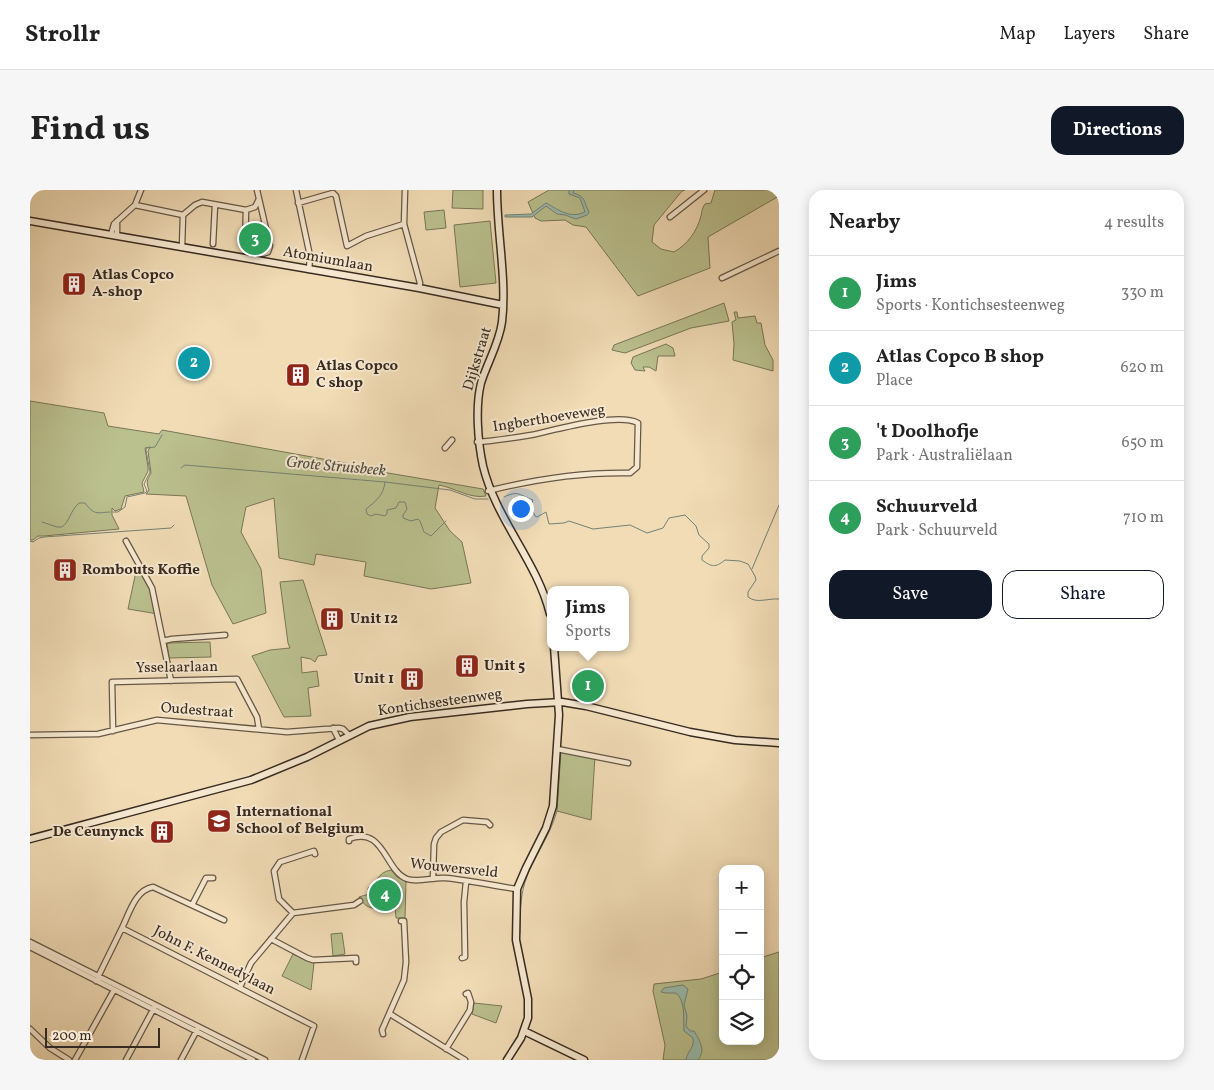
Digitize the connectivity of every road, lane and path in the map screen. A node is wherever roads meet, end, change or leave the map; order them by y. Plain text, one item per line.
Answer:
1 (141, 190) edge
2 (256, 190) edge
3 (296, 190) edge
4 (404, 190) edge
5 (493, 190) edge
6 (497, 190) edge
7 (704, 190) edge
8 (259, 199) junction
9 (298, 203) junction
10 (135, 205) junction
11 (215, 205) junction
12 (246, 210) junction
13 (497, 210) junction
14 (183, 215) junction
15 (670, 216) dead end
16 (30, 221) edge
17 (404, 224) junction
18 (114, 236) junction
19 (213, 244) dead end
20 (182, 248) junction
21 (779, 251) edge
22 (309, 270) junction
23 (722, 278) dead end
24 (419, 288) junction
25 (503, 305) junction
26 (452, 440) dead end
27 (478, 442) junction
28 (445, 448) dead end
29 (489, 491) junction
30 (126, 541) dead end
31 (547, 606) edge
32 (225, 636) dead end
33 (163, 641) junction
34 (554, 651) edge
35 (171, 681) junction
36 (559, 702) junction
37 (333, 728) junction
38 (259, 729) junction
39 (113, 731) junction
40 (30, 735) edge
41 (349, 735) junction
42 (339, 740) junction
43 (779, 743) edge
44 (557, 749) junction
45 (628, 763) dead end
46 (490, 825) dead end
47 (30, 839) edge
48 (349, 841) dead end
49 (315, 854) dead end
50 (433, 877) junction
51 (213, 878) dead end
52 (466, 882) junction
53 (518, 889) junction
54 (360, 901) dead end
55 (192, 905) junction
56 (293, 913) junction
57 (224, 920) dead end
58 (401, 922) dead end
59 (122, 928) junction
60 (271, 939) junction
61 (30, 942) edge
62 (30, 947) edge
63 (462, 958) dead end
64 (356, 962) dead end
65 (97, 979) junction
66 (240, 988) junction
67 (114, 990) junction
68 (466, 994) dead end
69 (155, 1007) junction
70 (390, 1014) junction
71 (30, 1029) edge
72 (198, 1029) junction
73 (524, 1031) junction
74 (384, 1034) dead end
75 (446, 1049) junction
76 (70, 1060) edge
77 (75, 1060) edge
78 (126, 1060) edge
79 (181, 1060) edge
80 (253, 1060) edge
81 (265, 1060) edge
82 (302, 1060) edge
83 (465, 1060) edge
84 (507, 1060) edge
85 (584, 1060) edge

1 - 10 street
2 - 8 street
3 - 9 street
4 - 17 street
5 - 13 street
6 - 13 street
7 - 15 street
8 - 12 street
8 - 12 street
9 - 17 street
9 - 22 street
10 - 14 street
10 - 18 street
11 - 12 street
11 - 14 street
11 - 19 street
13 - 25 street, Dijkstraat
14 - 20 street
16 - 18 street, Atomiumlaan
17 - 24 street
18 - 20 street, Atomiumlaan
20 - 22 street, Atomiumlaan
21 - 23 street
22 - 24 street, Atomiumlaan
24 - 25 street, Atomiumlaan
25 - 27 street, Dijkstraat
26 - 28 street
27 - 29 street, Dijkstraat
27 - 29 street, Ingberthoeveweg
29 - 31 street, Dijkstraat
30 - 33 street
32 - 33 street
33 - 35 street
34 - 36 street
35 - 38 street, Ysselaarlaan
35 - 39 street, Ysselaarlaan
36 - 41 street, Kontichsesteenweg
36 - 43 street, Kontichsesteenweg
36 - 44 street
37 - 38 street, Oudestraat
37 - 41 street, Oudestraat
37 - 42 street
38 - 39 street, Oudestraat
39 - 40 street, Oudestraat
41 - 42 street, Kontichsesteenweg
42 - 47 street, Kontichsesteenweg
44 - 45 street
44 - 53 street
46 - 50 street
48 - 50 street, Wouwersveld
49 - 56 street
50 - 52 street, Wouwersveld
51 - 55 street
52 - 53 street, Wouwersveld
52 - 63 street
53 - 73 street
54 - 56 street
55 - 57 street
55 - 59 street
56 - 60 street
58 - 70 street
59 - 65 street
59 - 66 street, John F. Kennedylaan
60 - 64 street
60 - 66 street
61 - 65 street
62 - 65 street
65 - 67 street
65 - 69 street
66 - 82 street, John F. Kennedylaan
67 - 69 street
67 - 77 street
68 - 75 street
69 - 72 street
69 - 78 street
70 - 74 street
70 - 75 street
71 - 76 street
72 - 79 street
72 - 80 street
72 - 81 street
73 - 84 street
73 - 85 street
75 - 83 street

